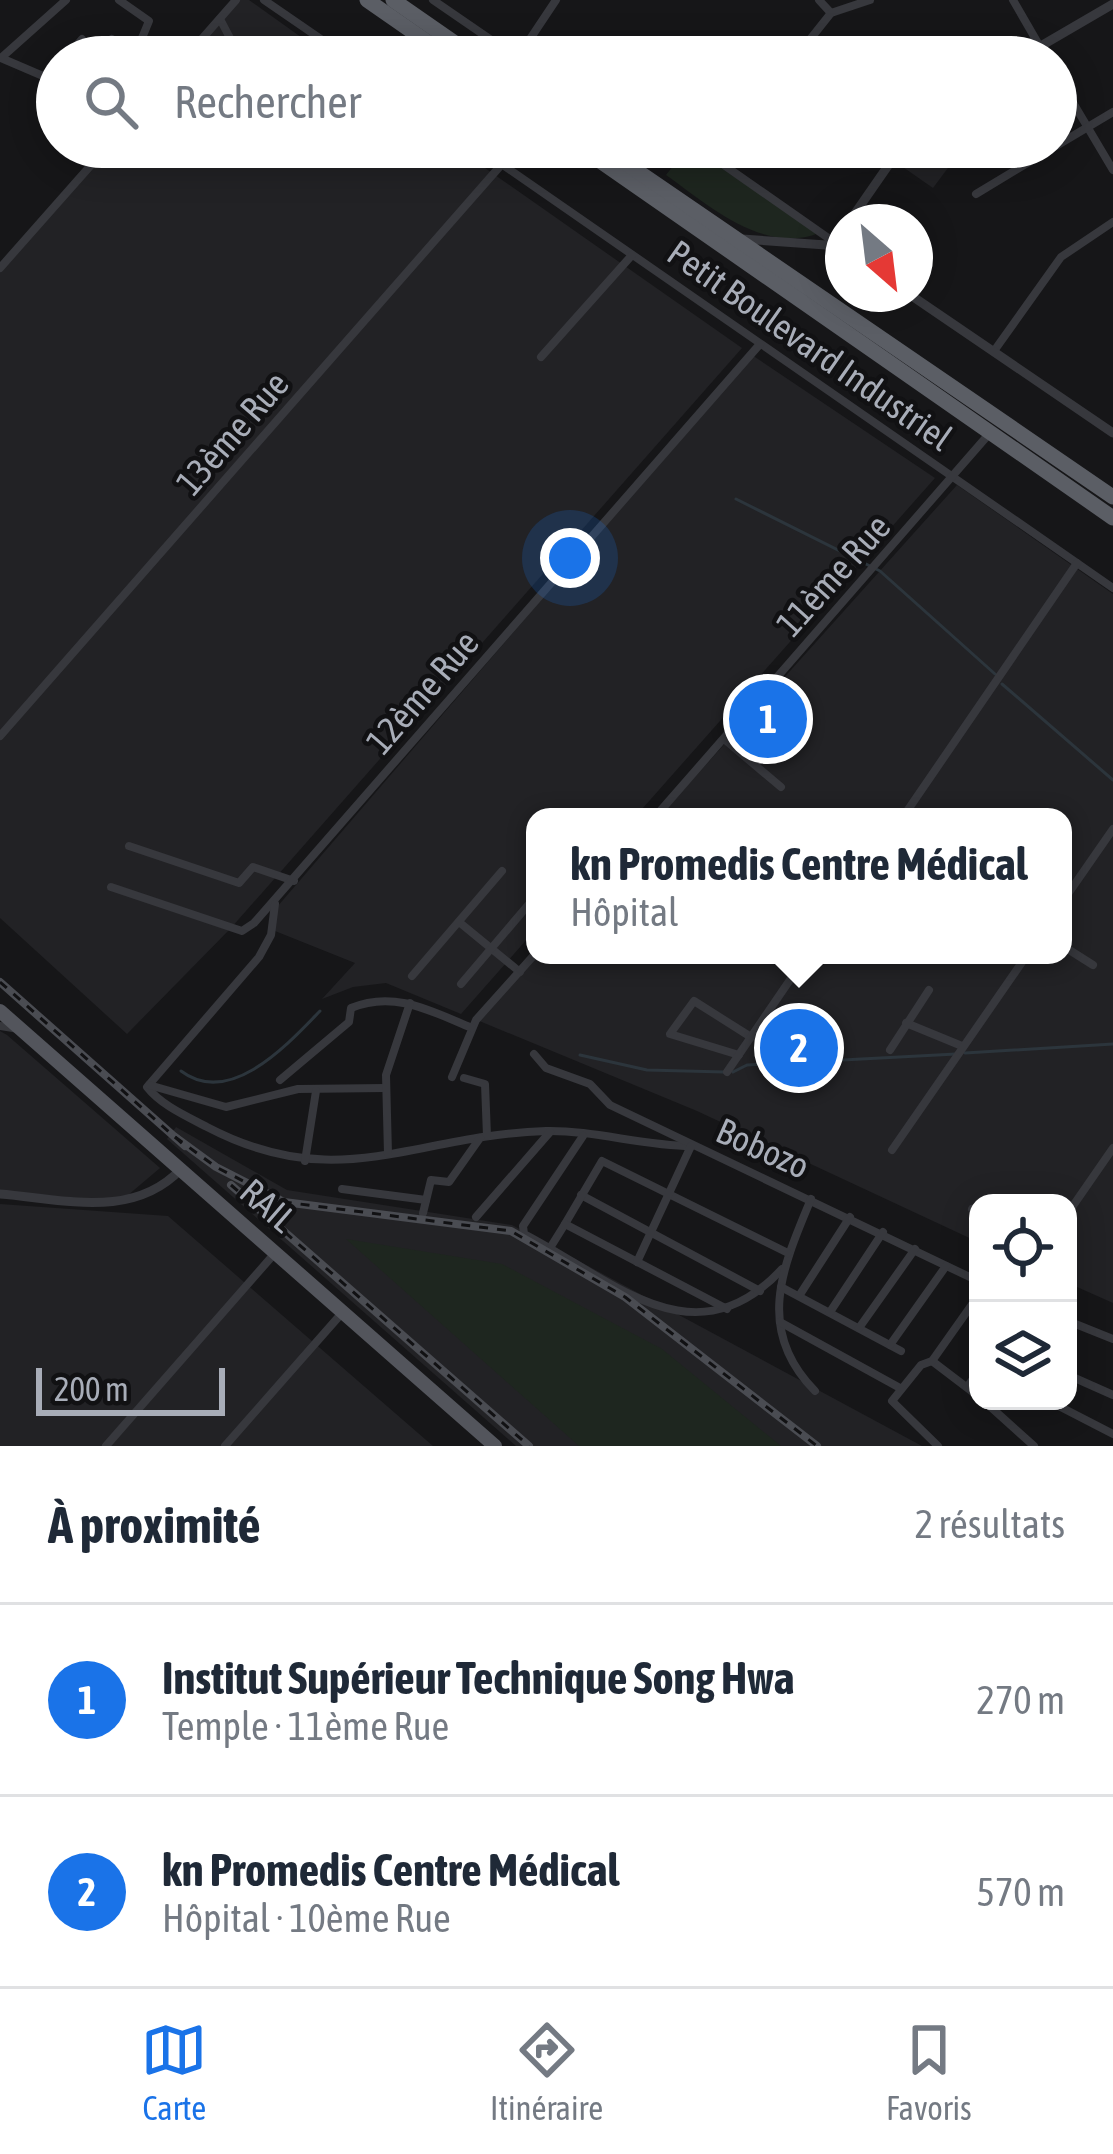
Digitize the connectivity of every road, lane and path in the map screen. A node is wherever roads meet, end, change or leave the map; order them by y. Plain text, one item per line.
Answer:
1 (66, 0) edge
2 (236, 0) edge
3 (264, 0) edge
4 (367, 0) edge
5 (393, 0) edge
6 (434, 0) edge
7 (556, 0) edge
8 (819, 0) edge
9 (870, 0) edge
10 (1013, 0) edge
11 (122, 2) edge
12 (1113, 4) edge
13 (831, 14) junction
14 (220, 19) junction
15 (143, 36) edge
16 (205, 36) edge
17 (229, 36) edge
18 (316, 36) edge
19 (419, 36) edge
20 (445, 36) edge
21 (486, 36) edge
22 (531, 36) edge
23 (813, 36) edge
24 (1034, 36) edge
25 (1066, 36) edge
26 (36, 75) edge
27 (1077, 110) edge
28 (1113, 112) edge
29 (1087, 127) junction
30 (1077, 133) edge
31 (88, 168) edge
32 (498, 168) edge
33 (508, 168) edge
34 (611, 168) edge
35 (633, 168) edge
36 (727, 168) edge
37 (886, 168) edge
38 (1019, 168) edge
39 (1113, 170) edge
40 (976, 194) dead end
41 (861, 204) edge
42 (1113, 221) edge
43 (825, 235) edge
44 (736, 239) junction
45 (825, 244) edge
46 (632, 254) junction
47 (0, 268) edge
48 (933, 310) edge
49 (760, 344) junction
50 (994, 351) junction
51 (542, 357) dead end
52 (994, 426) junction
53 (1113, 433) edge
54 (954, 478) junction
55 (1113, 497) edge
56 (1113, 518) edge
57 (1077, 563) junction
58 (1113, 588) edge
59 (0, 736) edge
60 (724, 740) junction
61 (781, 787) dead end
62 (664, 808) edge
63 (909, 808) edge
64 (1113, 829) edge
65 (129, 846) dead end
66 (502, 871) dead end
67 (294, 881) junction
68 (112, 887) dead end
69 (1072, 889) edge
70 (275, 904) junction
71 (526, 909) edge
72 (458, 922) junction
73 (492, 949) junction
74 (1072, 952) edge
75 (527, 964) edge
76 (801, 964) edge
77 (1021, 964) edge
78 (1093, 965) dead end
79 (520, 972) junction
80 (412, 976) dead end
81 (461, 984) dead end
82 (928, 990) dead end
83 (410, 1003) junction
84 (0, 1011) edge
85 (906, 1023) junction
86 (0, 1026) edge
87 (472, 1028) junction
88 (20, 1029) junction
89 (751, 1037) junction
90 (962, 1046) junction
91 (890, 1050) dead end
92 (534, 1054) dead end
93 (739, 1054) junction
94 (727, 1072) dead end
95 (452, 1077) dead end
96 (464, 1078) dead end
97 (280, 1080) dead end
98 (148, 1086) junction
99 (385, 1088) junction
100 (316, 1091) junction
101 (551, 1131) junction
102 (484, 1136) junction
103 (583, 1136) junction
104 (692, 1146) junction
105 (1113, 1148) edge
106 (892, 1150) dead end
107 (388, 1154) junction
108 (305, 1161) junction
109 (181, 1169) junction
110 (342, 1189) dead end
111 (0, 1194) edge
112 (581, 1195) junction
113 (672, 1195) junction
114 (811, 1199) junction
115 (426, 1200) junction
116 (1077, 1201) edge
117 (423, 1213) dead end
118 (476, 1217) dead end
119 (850, 1217) junction
120 (565, 1224) junction
121 (652, 1231) junction
122 (883, 1232) junction
123 (550, 1248) junction
124 (915, 1249) junction
125 (276, 1252) junction
126 (788, 1253) junction
127 (637, 1262) junction
128 (946, 1266) junction
129 (782, 1269) junction
130 (969, 1277) edge
131 (781, 1288) junction
132 (762, 1292) junction
133 (799, 1296) junction
134 (974, 1302) edge
135 (727, 1309) junction
136 (343, 1312) junction
137 (830, 1312) junction
138 (779, 1321) junction
139 (1077, 1325) edge
140 (859, 1328) junction
141 (1113, 1340) edge
142 (890, 1345) junction
143 (901, 1351) dead end
144 (932, 1361) junction
145 (1077, 1379) edge
146 (968, 1387) edge
147 (815, 1391) dead end
148 (897, 1393) junction
149 (1113, 1395) edge
150 (995, 1410) edge
151 (1000, 1410) edge
152 (1066, 1410) edge
153 (998, 1413) junction
154 (1113, 1434) edge
155 (106, 1446) edge
156 (225, 1446) edge
157 (495, 1446) edge
158 (938, 1446) edge
159 (1034, 1446) edge

1 - 26 street
2 - 14 street
3 - 18 street
4 - 19 highway
5 - 20 highway
6 - 21 street
7 - 22 street
8 - 13 street
9 - 13 street
10 - 24 street
11 - 15 street
12 - 25 street
13 - 23 street
14 - 16 street
14 - 17 street
27 - 29 street
28 - 29 street
29 - 30 street
29 - 39 street
31 - 47 street
32 - 59 street, 13ème Rue
33 - 46 street, Petit Boulevard Industriel
34 - 52 highway
35 - 44 highway
36 - 43 street
37 - 41 street
38 - 40 street
42 - 50 street
44 - 45 street
44 - 52 highway
46 - 49 street, Petit Boulevard Industriel
46 - 51 street
48 - 50 street
49 - 54 street, Petit Boulevard Industriel
49 - 67 street, 12ème Rue
50 - 53 street
52 - 54 street, 11ème Rue
52 - 55 highway
52 - 56 highway
54 - 57 street, Petit Boulevard Industriel
54 - 60 street, 11ème Rue
57 - 58 street, Petit Boulevard Industriel
57 - 63 street
60 - 61 street
60 - 62 street, 11ème Rue
64 - 69 street
65 - 67 street
66 - 72 street
67 - 70 street, 12ème Rue
68 - 70 street
70 - 98 street, 12ème Rue
71 - 73 street
72 - 73 street
72 - 80 street
73 - 79 street
73 - 81 street
74 - 78 street
75 - 79 street
76 - 89 street
77 - 90 street
79 - 87 street
82 - 85 street
83 - 87 street
83 - 97 street
83 - 99 street
84 - 88 main road, RAIL
85 - 90 street
85 - 91 street
86 - 88 street
87 - 95 street
88 - 109 main road, RAIL
89 - 93 street
89 - 93 street
90 - 106 street
92 - 104 street, Bobozo
93 - 94 street
96 - 102 street
98 - 100 street
98 - 108 street
99 - 100 street
99 - 107 street
100 - 108 street
101 - 102 street
101 - 103 street
101 - 118 street
102 - 107 street
102 - 115 street
103 - 104 street
103 - 123 street
104 - 113 street
104 - 114 street, Bobozo
105 - 116 street
107 - 108 street
109 - 111 street
109 - 125 main road, RAIL
110 - 115 street
112 - 113 street
112 - 120 street
112 - 121 street
113 - 121 street
113 - 126 street
114 - 119 street, Bobozo
114 - 126 street
115 - 117 street
119 - 122 street, Bobozo
119 - 133 street
120 - 123 street
120 - 127 street
121 - 127 street
121 - 132 street
122 - 124 street, Bobozo
122 - 137 street
123 - 135 street
124 - 128 street, Bobozo
124 - 140 street
125 - 136 main road, RAIL
125 - 155 street
126 - 129 street
127 - 135 street
128 - 130 street, Bobozo
128 - 142 street
129 - 131 street
129 - 132 street
131 - 133 street
131 - 138 street
132 - 135 street
133 - 137 street
134 - 144 street
136 - 156 street
136 - 157 main road, RAIL
137 - 140 street
138 - 147 street
138 - 148 street
139 - 141 street
140 - 142 street
142 - 143 street
144 - 146 street
144 - 148 street
145 - 149 street
148 - 158 street
150 - 153 street
151 - 153 street
152 - 154 street
153 - 159 street

